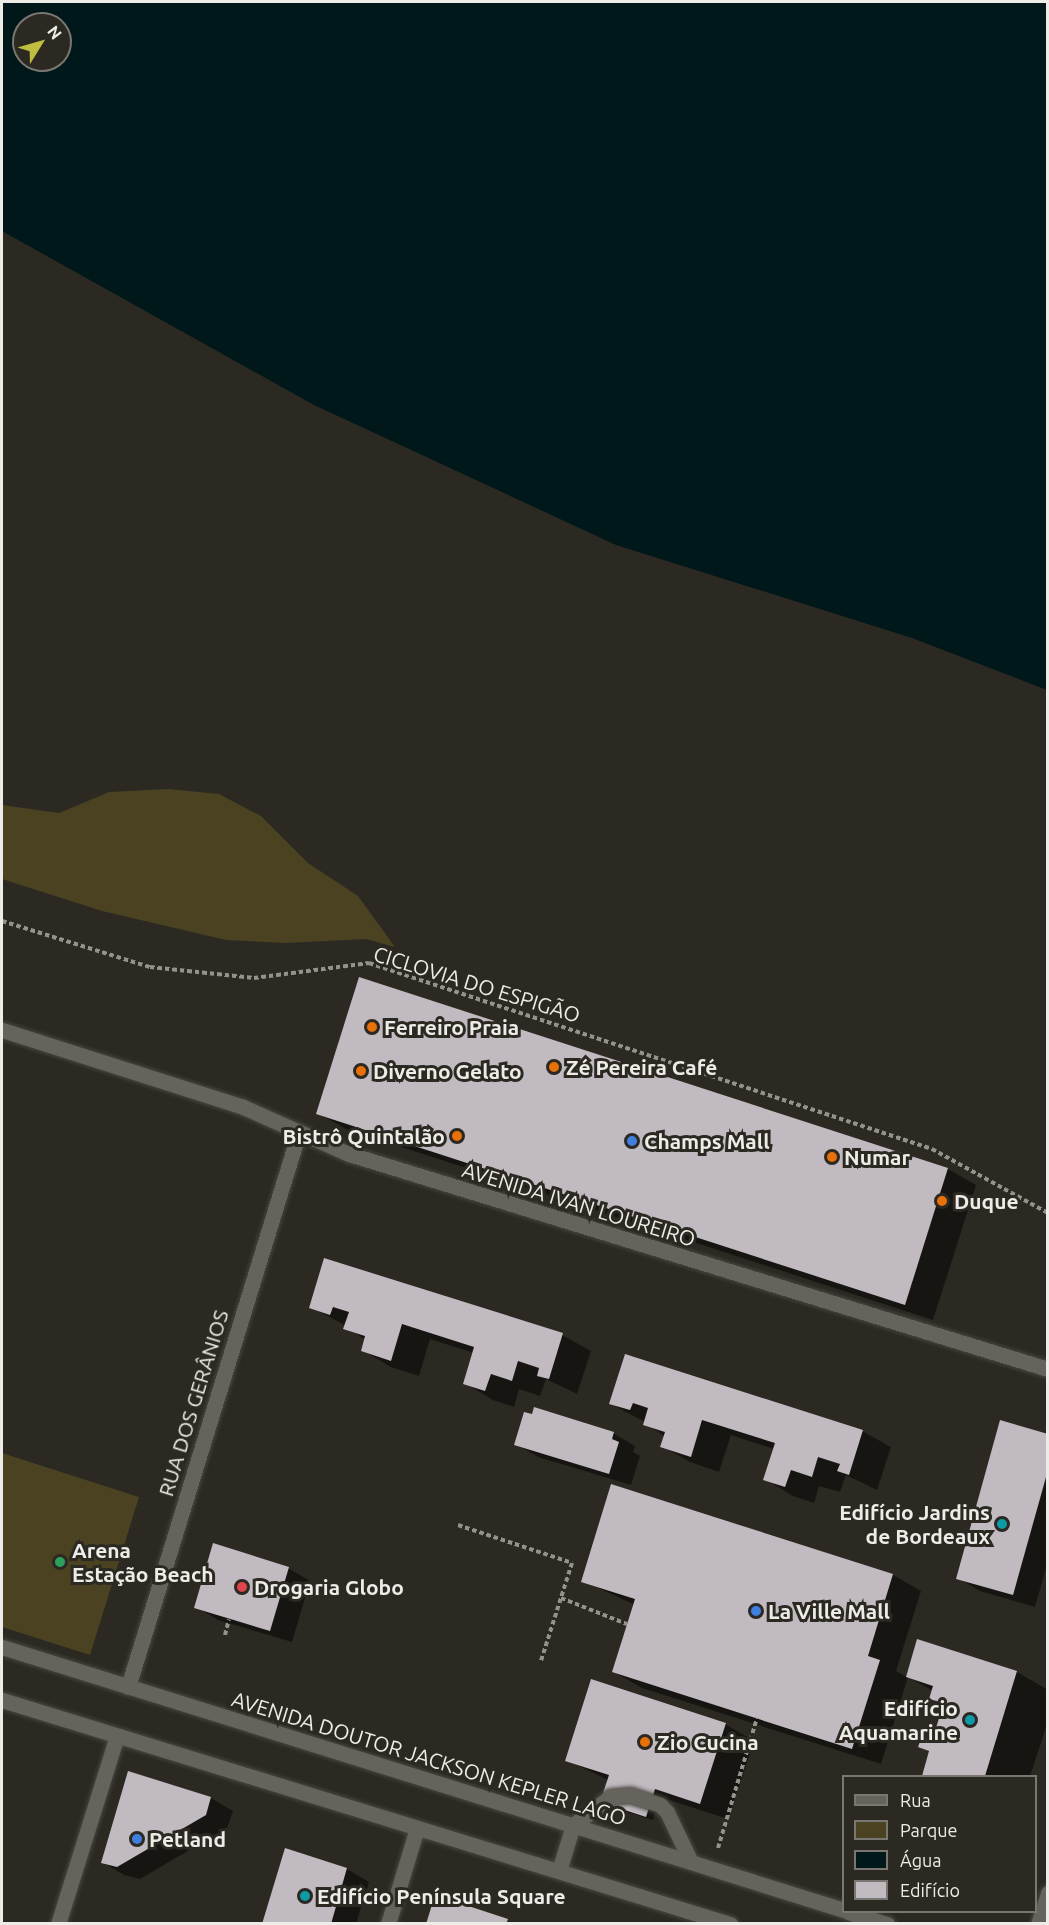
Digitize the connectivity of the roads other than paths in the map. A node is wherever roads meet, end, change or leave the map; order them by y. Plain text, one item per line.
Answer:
1 (2, 1030) edge
2 (299, 1132) junction
3 (1047, 1369) edge
4 (2, 1647) edge
5 (128, 1687) junction
6 (2, 1700) edge
7 (117, 1736) junction
8 (573, 1825) junction
9 (417, 1828) junction
10 (691, 1862) junction
11 (559, 1871) junction
12 (1047, 1893) edge
13 (842, 1910) edge
14 (854, 1913) edge
15 (58, 1923) edge
16 (388, 1923) edge
17 (724, 1923) edge
18 (887, 1923) edge
19 (1038, 1923) edge

1 - 2 street, AVENIDA IVAN LOUREIRO
2 - 3 street, AVENIDA IVAN LOUREIRO
2 - 5 street, RUA DOS GERÂNIOS
4 - 5 street, AVENIDA DOUTOR JACKSON KEPLER LAGO
5 - 8 street, AVENIDA DOUTOR JACKSON KEPLER LAGO
6 - 7 street
7 - 9 street
7 - 15 street
8 - 10 street, AVENIDA DOUTOR JACKSON KEPLER LAGO
8 - 10 street
8 - 11 street
9 - 11 street
9 - 16 street
10 - 13 street, AVENIDA DOUTOR JACKSON KEPLER LAGO
11 - 17 street
12 - 19 street
14 - 18 street

